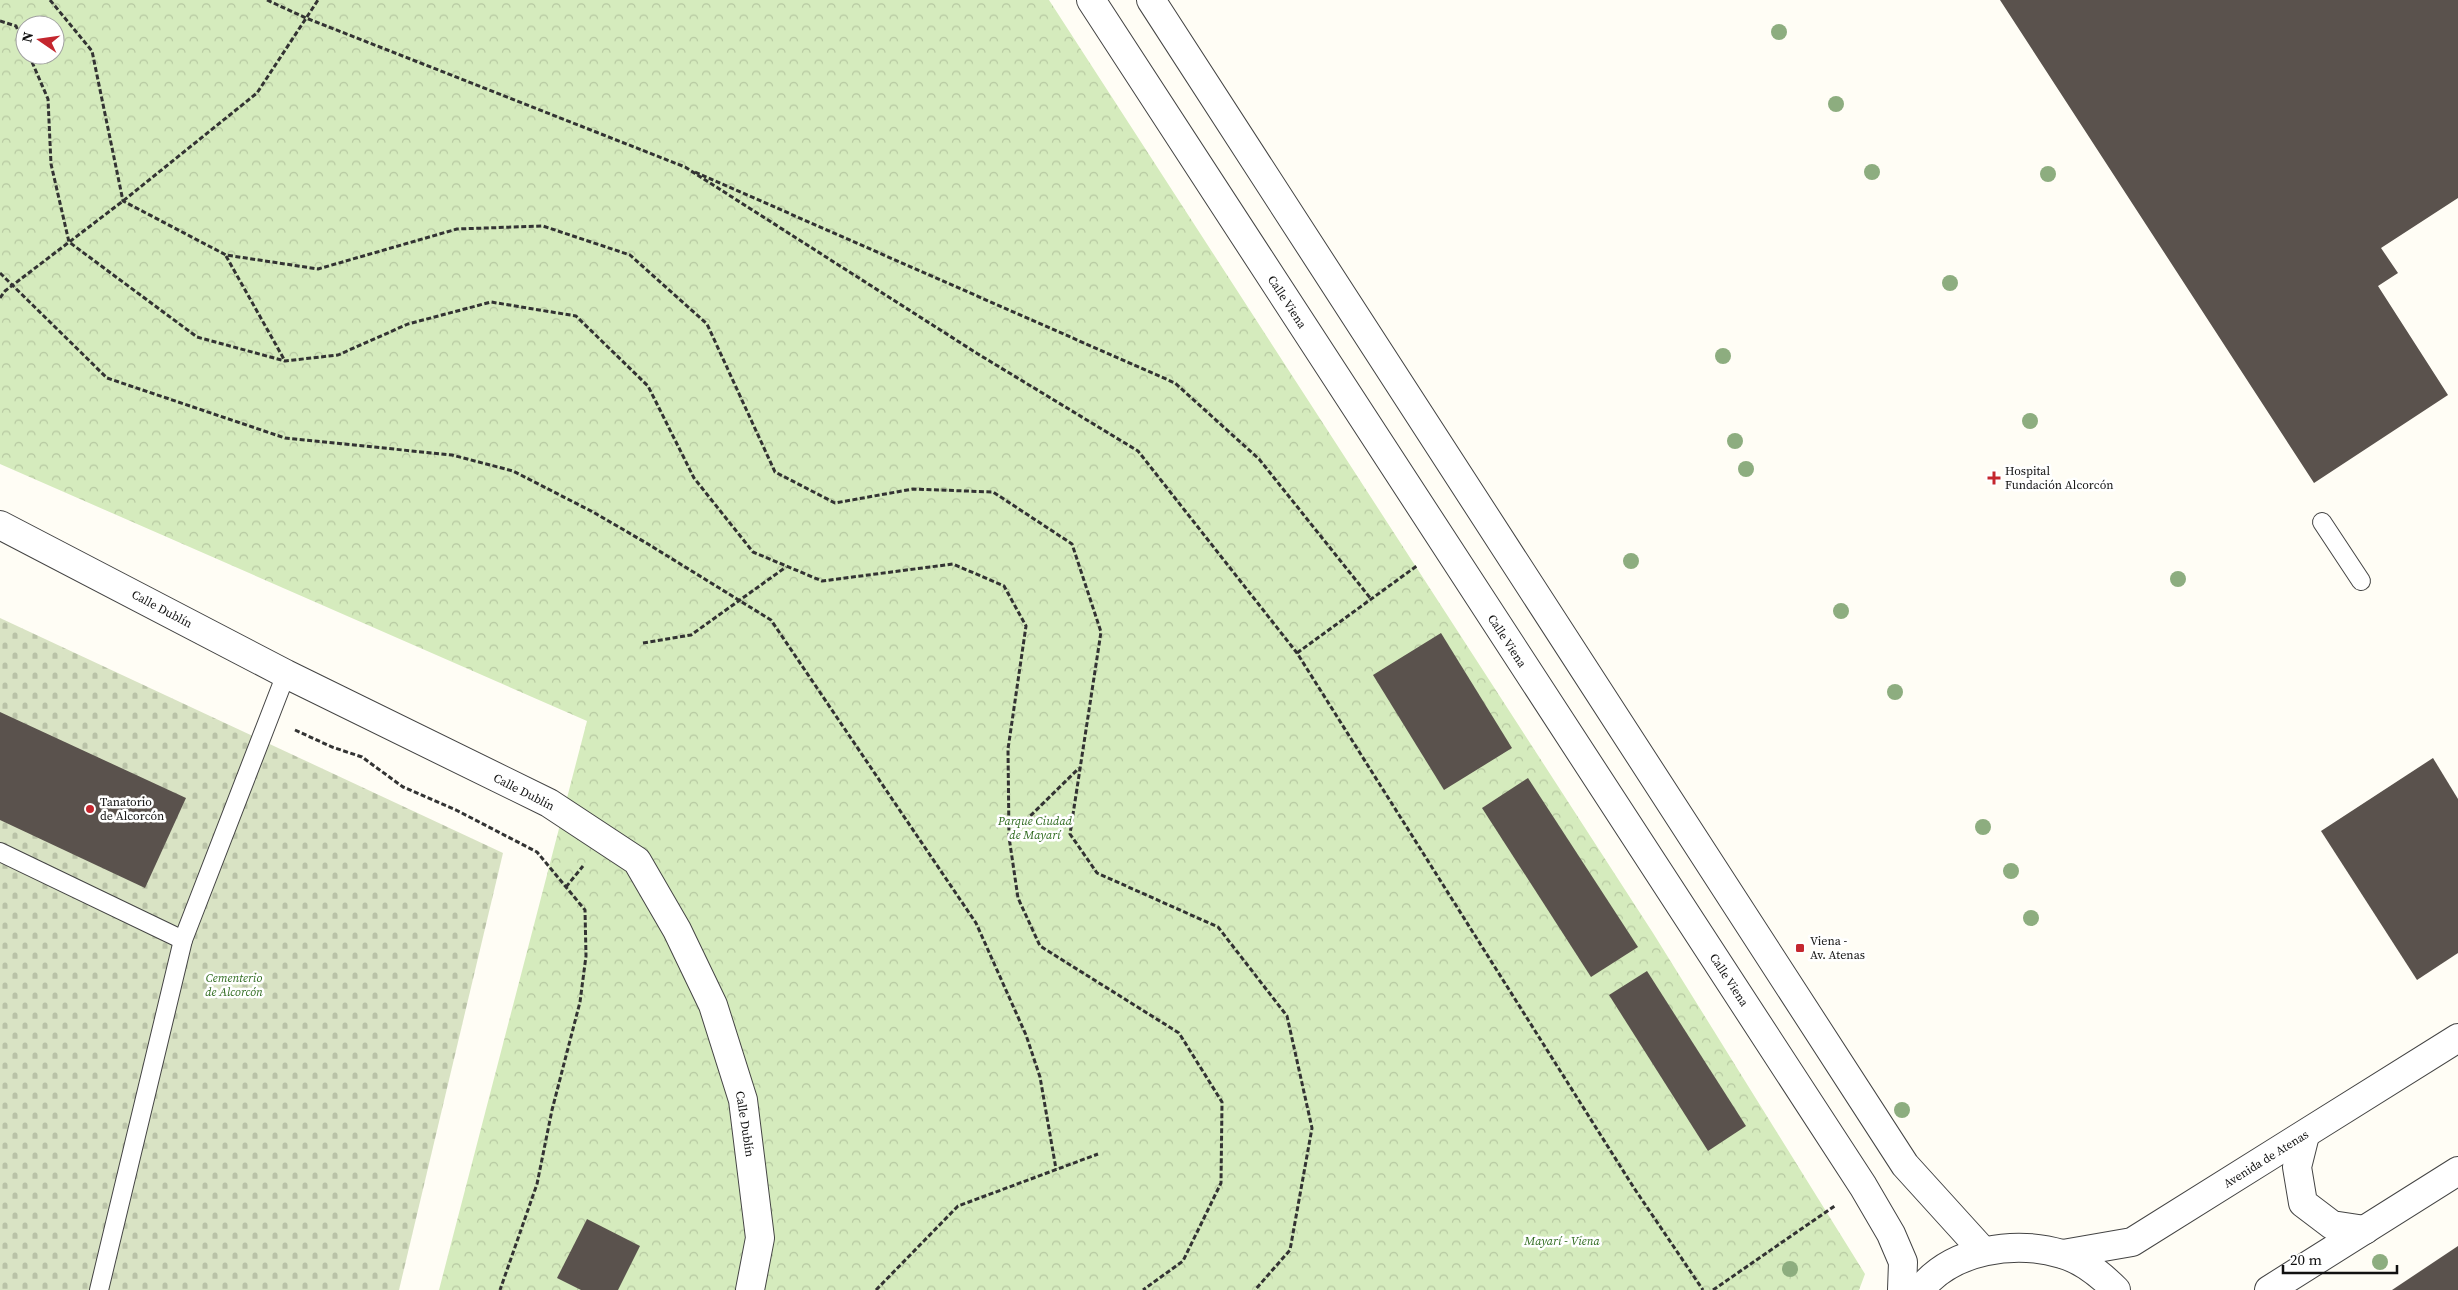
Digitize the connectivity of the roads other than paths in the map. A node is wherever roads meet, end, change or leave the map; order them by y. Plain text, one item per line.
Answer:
1 (1091, 0) edge
2 (1151, 0) edge
3 (2322, 522) dead end
4 (0, 524) edge
5 (2362, 581) dead end
6 (286, 674) junction
7 (0, 852) edge
8 (183, 940) junction
9 (2458, 1038) edge
10 (2305, 1136) junction
11 (2458, 1171) edge
12 (2365, 1230) junction
13 (1983, 1251) junction
14 (2063, 1254) junction
15 (100, 1290) edge
16 (750, 1290) edge
17 (1902, 1290) edge
18 (1920, 1290) edge
19 (2116, 1290) edge
20 (2269, 1290) edge

1 - 17 street, Calle Viena
2 - 13 street
3 - 5 lane
4 - 6 street, Calle Dublín
6 - 8 lane
6 - 16 street, Calle Dublín
7 - 8 lane
8 - 15 lane
9 - 10 street, Avenida de Atenas
10 - 12 street
10 - 14 street, Avenida de Atenas
11 - 12 street
12 - 20 street
13 - 14 street
13 - 18 street
14 - 19 street

